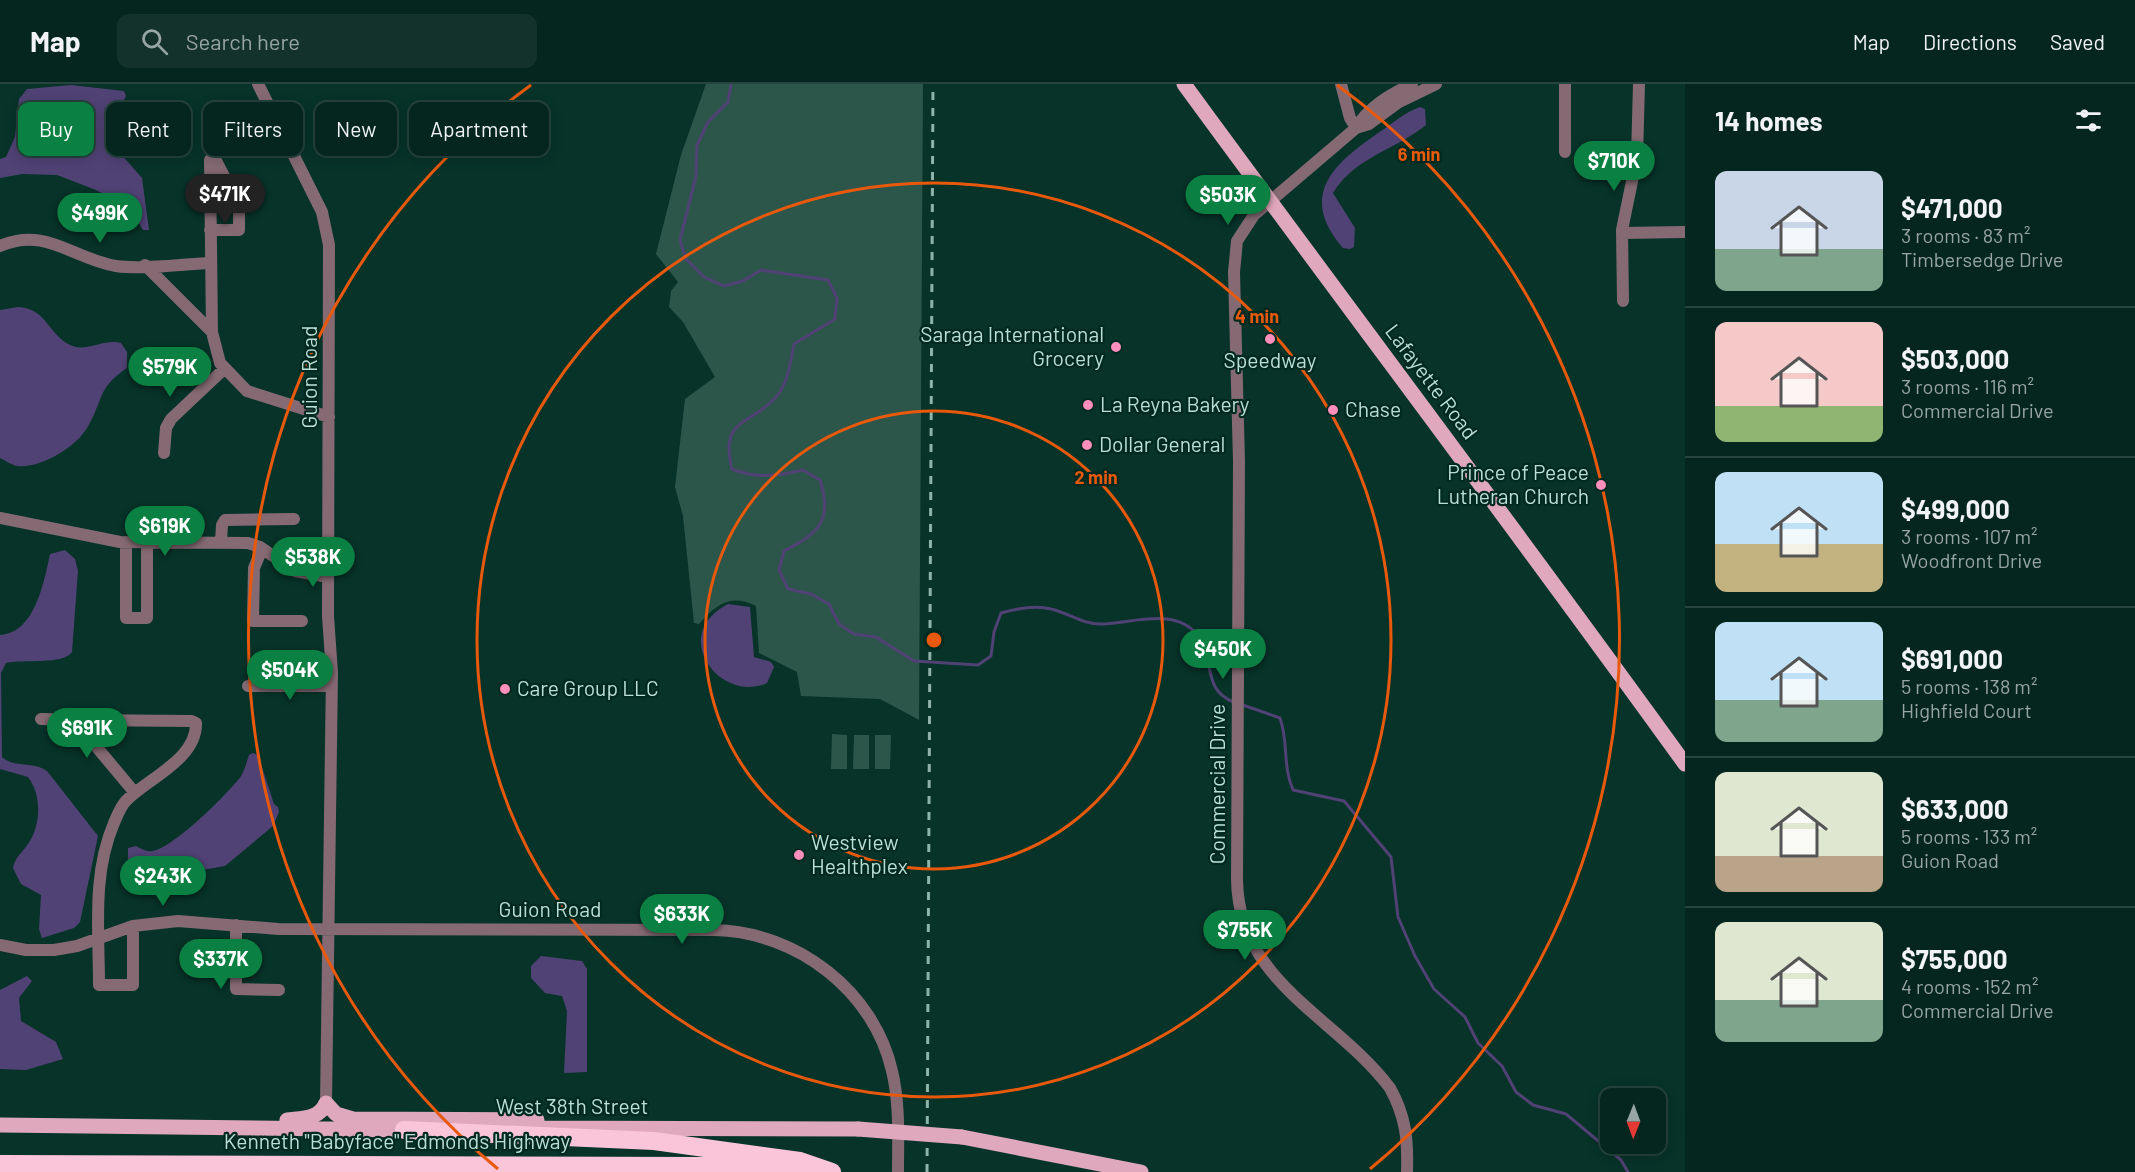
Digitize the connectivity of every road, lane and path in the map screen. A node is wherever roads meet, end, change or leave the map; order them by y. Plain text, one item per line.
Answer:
1 (258, 84) edge
2 (1184, 84) edge
3 (1341, 84) edge
4 (1412, 84) edge
5 (1436, 84) edge
6 (1565, 84) edge
7 (1639, 84) edge
8 (267, 102) edge
9 (1356, 128) junction
10 (1565, 152) dead end
11 (213, 156) edge
12 (214, 156) edge
13 (294, 156) edge
14 (1268, 201) junction
15 (210, 230) junction
16 (1685, 232) edge
17 (1622, 233) junction
18 (0, 246) edge
19 (210, 263) junction
20 (145, 265) junction
21 (1623, 301) dead end
22 (212, 332) junction
23 (224, 369) junction
24 (329, 417) junction
25 (164, 453) dead end
26 (0, 518) edge
27 (294, 519) dead end
28 (126, 542) junction
29 (147, 542) junction
30 (221, 542) junction
31 (262, 549) junction
32 (328, 577) junction
33 (302, 621) dead end
34 (248, 686) dead end
35 (332, 686) junction
36 (41, 719) dead end
37 (74, 720) junction
38 (1685, 764) edge
39 (135, 793) junction
40 (133, 926) junction
41 (236, 926) junction
42 (328, 929) junction
43 (99, 938) junction
44 (0, 945) edge
45 (279, 990) dead end
46 (326, 1103) junction
47 (0, 1125) edge
48 (233, 1127) junction
49 (600, 1127) junction
50 (404, 1130) junction
51 (0, 1164) edge
52 (795, 1172) edge
53 (832, 1172) edge
54 (898, 1172) edge
55 (1141, 1172) edge
56 (1407, 1172) edge

1 - 8 street, Guion Road
2 - 14 main road, Lafayette Road
3 - 9 street
4 - 9 street
5 - 9 street
6 - 10 street
7 - 17 street
9 - 14 street, Commercial Drive
11 - 15 street
12 - 15 street
13 - 24 street, Guion Road
14 - 38 main road, Lafayette Road
14 - 56 street, Commercial Drive
15 - 19 street
16 - 17 street
17 - 21 street
18 - 20 street
19 - 20 street
19 - 22 street
20 - 22 street
22 - 23 street
23 - 24 street
23 - 25 street
24 - 32 street, Guion Road
26 - 28 street
27 - 30 street
28 - 29 street
28 - 29 street
29 - 30 street
30 - 31 street
31 - 32 street
31 - 33 street
32 - 35 street, Guion Road
34 - 35 street
35 - 42 street, Guion Road
36 - 37 street
37 - 39 street
37 - 39 street
39 - 43 street
40 - 41 street
40 - 43 street
40 - 43 street
41 - 42 street
41 - 45 street
42 - 46 street, Guion Road
42 - 54 street, Guion Road
43 - 44 street
46 - 48 main road
46 - 49 main road
47 - 48 main road, West 38th Street
48 - 50 main road, West 38th Street
49 - 50 main road, West 38th Street
49 - 55 main road, West 38th Street, bridge
50 - 53 highway
51 - 52 highway, Kenneth "Babyface" Edmonds Highway

